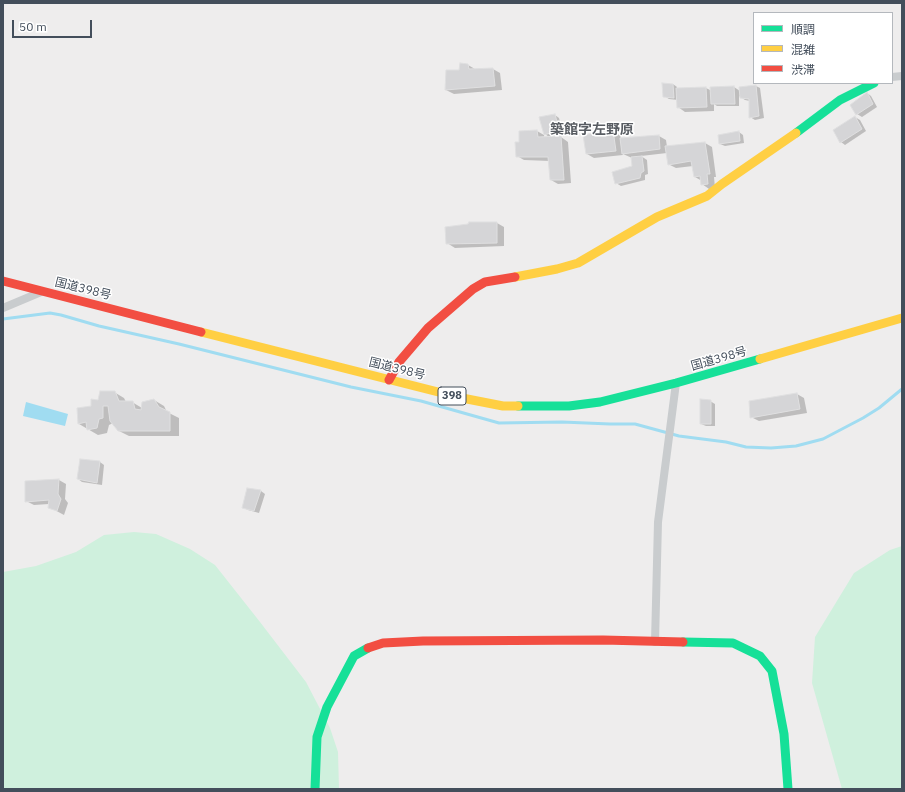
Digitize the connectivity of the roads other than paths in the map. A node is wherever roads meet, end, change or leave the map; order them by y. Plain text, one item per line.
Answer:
1 (872, 84) edge
2 (3, 281) edge
3 (43, 291) junction
4 (3, 308) edge
5 (902, 318) edge
6 (389, 380) junction
7 (676, 383) junction
8 (655, 642) junction
9 (315, 789) edge
10 (788, 789) edge

1 - 6 main road
2 - 3 main road, 国道398号 / 398
3 - 4 street
3 - 6 main road, 国道398号 / 398
5 - 7 main road, 国道398号 / 398
6 - 7 main road, 国道398号 / 398
7 - 8 street
8 - 9 main road
8 - 10 main road

